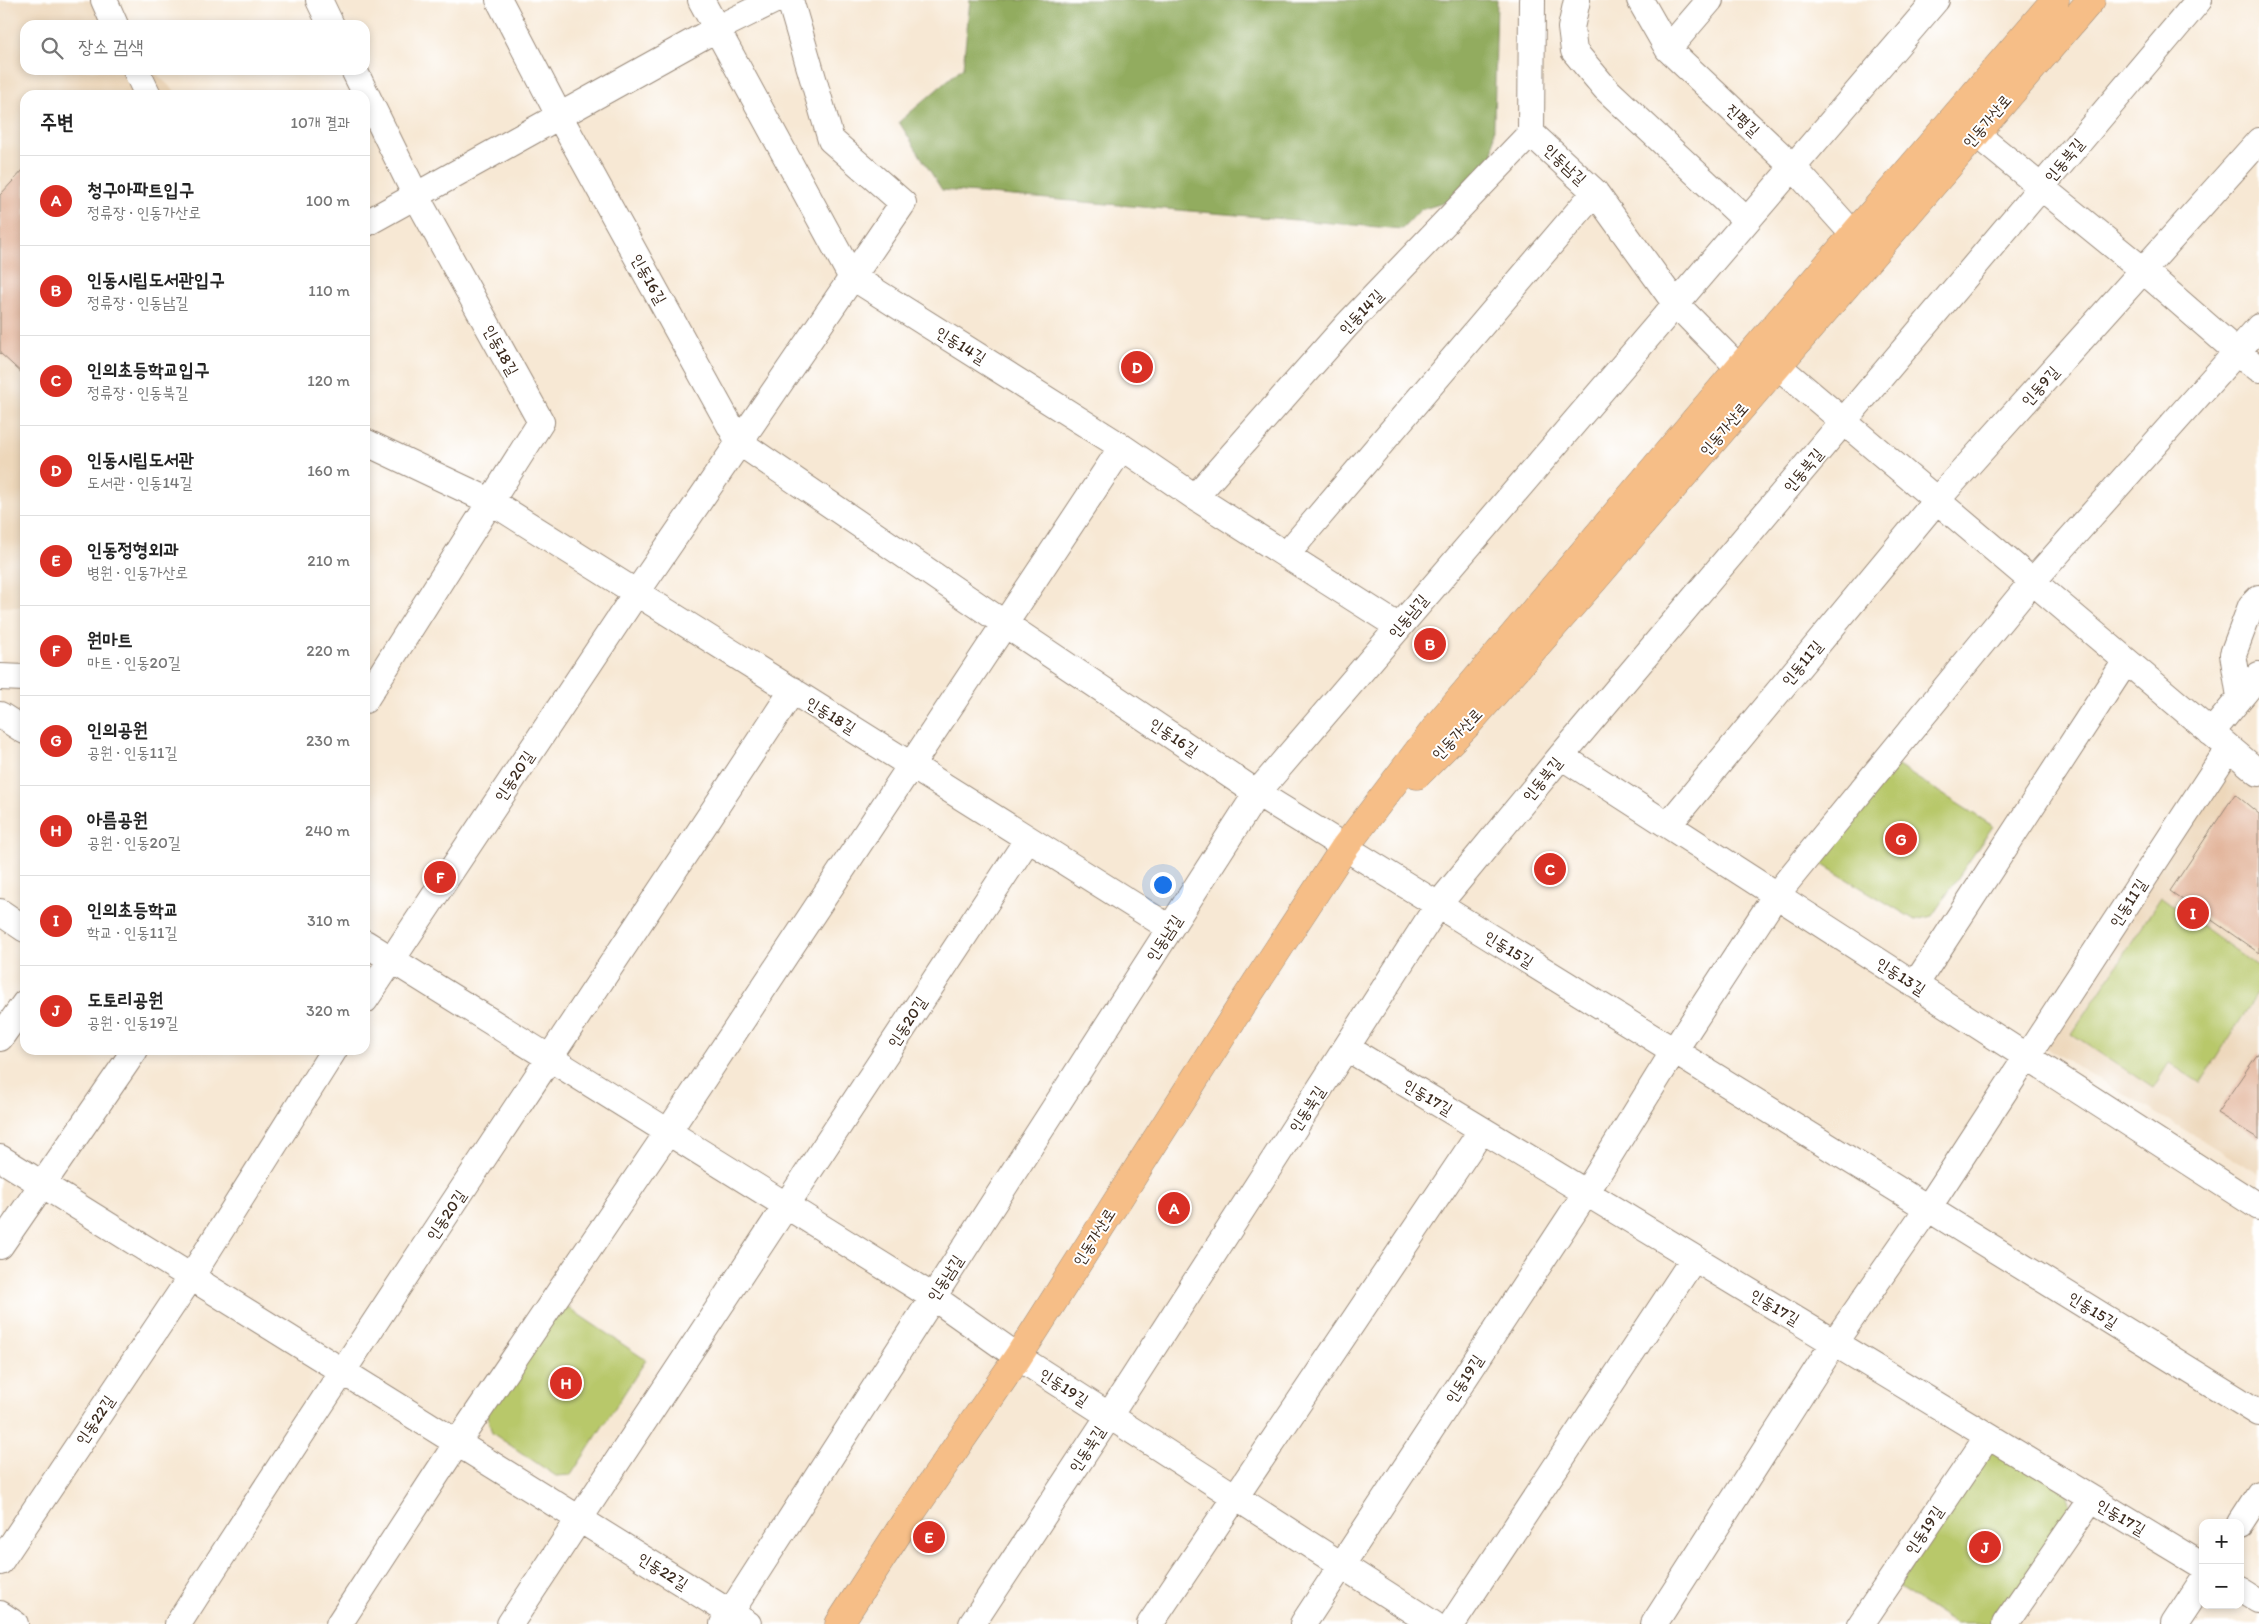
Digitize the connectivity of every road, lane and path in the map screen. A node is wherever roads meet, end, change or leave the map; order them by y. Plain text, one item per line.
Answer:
1 (104, 0) edge
2 (319, 0) edge
3 (499, 0) edge
4 (701, 0) edge
5 (775, 0) edge
6 (790, 0) edge
7 (1532, 0) edge
8 (1577, 0) edge
9 (1640, 0) edge
10 (1710, 0) edge
11 (1936, 0) edge
12 (2055, 0) edge
13 (2091, 0) edge
14 (2199, 0) edge
15 (113, 20) edge
16 (329, 20) edge
17 (716, 29) junction
18 (1668, 49) junction
19 (138, 75) edge
20 (356, 75) edge
21 (146, 90) edge
22 (364, 90) edge
23 (370, 103) edge
24 (560, 116) junction
25 (1532, 133) junction
26 (1976, 134) junction
27 (2259, 141) edge
28 (1792, 166) junction
29 (2040, 188) junction
30 (1595, 192) junction
31 (416, 196) junction
32 (1746, 220) junction
33 (370, 221) edge
34 (1854, 235) junction
35 (2143, 271) junction
36 (851, 276) junction
37 (1675, 304) junction
38 (2259, 328) edge
39 (2236, 352) junction
40 (1778, 366) junction
41 (1739, 368) junction
42 (2259, 369) edge
43 (1842, 423) junction
44 (739, 442) junction
45 (370, 444) edge
46 (1122, 447) junction
47 (1195, 497) junction
48 (1936, 501) junction
49 (492, 502) junction
50 (1286, 555) junction
51 (2032, 582) junction
52 (637, 592) junction
53 (2259, 598) edge
54 (1005, 624) junction
55 (1398, 627) junction
56 (2126, 661) junction
57 (2259, 675) edge
58 (0, 678) edge
59 (20, 678) edge
60 (793, 690) junction
61 (370, 692) edge
62 (2240, 697) junction
63 (0, 715) edge
64 (20, 728) edge
65 (2220, 741) junction
66 (1561, 756) junction
67 (911, 765) junction
68 (2257, 767) edge
69 (1257, 793) junction
70 (1668, 826) junction
71 (1028, 839) junction
72 (1345, 847) junction
73 (1776, 895) junction
74 (1438, 905) junction
75 (0, 912) edge
76 (20, 926) edge
77 (1170, 928) junction
78 (370, 946) edge
79 (391, 959) junction
80 (1915, 985) junction
81 (370, 992) edge
82 (20, 1010) edge
83 (0, 1038) edge
84 (1347, 1048) junction
85 (1674, 1051) junction
86 (132, 1055) edge
87 (331, 1055) edge
88 (2027, 1057) junction
89 (550, 1059) junction
90 (1482, 1130) junction
91 (668, 1132) junction
92 (0, 1158) edge
93 (43, 1185) junction
94 (1586, 1193) junction
95 (786, 1206) junction
96 (2259, 1207) edge
97 (1928, 1208) junction
98 (0, 1246) edge
99 (1694, 1258) junction
100 (191, 1277) junction
101 (933, 1297) junction
102 (1834, 1343) junction
103 (1018, 1357) junction
104 (341, 1371) junction
105 (2259, 1413) edge
106 (1109, 1416) junction
107 (1988, 1436) junction
108 (457, 1443) junction
109 (2259, 1494) edge
110 (1236, 1497) junction
111 (2091, 1498) junction
112 (579, 1519) junction
113 (2243, 1519) edge
114 (0, 1562) edge
115 (2200, 1564) edge
116 (1343, 1566) junction
117 (2199, 1586) edge
118 (2244, 1592) edge
119 (2259, 1601) edge
120 (0, 1614) edge
121 (734, 1620) edge
122 (15, 1624) edge
123 (178, 1624) edge
124 (339, 1624) edge
125 (510, 1624) edge
126 (839, 1624) edge
127 (972, 1624) edge
128 (1150, 1624) edge
129 (1303, 1624) edge
130 (1433, 1624) edge
131 (1452, 1624) edge
132 (1654, 1624) edge
133 (1861, 1624) edge
134 (2005, 1624) edge
135 (2174, 1624) edge

1 - 15 street
2 - 16 street
3 - 24 street, 인동16길
4 - 17 street, 인동14길
5 - 17 street
6 - 36 street
7 - 25 street, 인동남길
8 - 32 street
9 - 18 street, 진평길
10 - 18 street
11 - 28 street, 인동남길
12 - 34 main road, 인동가산로
13 - 26 main road, 인동가산로
14 - 29 street, 인동북길
17 - 24 street
17 - 36 street, 인동14길
18 - 28 street, 진평길
19 - 21 street
20 - 22 street, 인동18길
23 - 31 street, 인동18길
24 - 31 street
24 - 44 street, 인동16길
25 - 30 street, 인동남길
25 - 47 street, 인동14길
26 - 29 street
26 - 40 main road, 인동가산로
27 - 35 street, 인동9길
28 - 32 street, 인동남길
28 - 34 street, 진평길
29 - 35 street
29 - 43 street, 인동북길
30 - 37 street, 인동남길
30 - 50 street
31 - 33 street
31 - 49 street, 인동18길
32 - 37 street, 인동남길
34 - 41 main road, 인동가산로
35 - 39 street
35 - 48 street, 인동9길
36 - 44 street
36 - 46 street, 인동14길
37 - 41 street
37 - 55 street, 인동남길
38 - 39 street
39 - 42 street
39 - 51 street
40 - 43 street
40 - 72 main road, 인동가산로
41 - 72 main road, 인동가산로
43 - 48 street
43 - 66 street, 인동북길
44 - 52 street
44 - 54 street, 인동16길
45 - 49 street, 인동18길
46 - 47 street, 인동14길
46 - 54 street
47 - 50 street, 인동14길
48 - 51 street
48 - 70 street, 인동11길
49 - 52 street, 인동18길
49 - 61 street
50 - 55 street, 인동14길
51 - 56 street
51 - 73 street
52 - 60 street, 인동18길
52 - 79 street, 인동20길
53 - 62 street
54 - 67 street
54 - 69 street, 인동16길
55 - 69 street, 인동남길
56 - 65 street
56 - 80 street
57 - 62 street, 인동11길
58 - 59 street
60 - 67 street, 인동18길
60 - 89 street, 인동20길
62 - 65 street, 인동11길
63 - 64 street
65 - 68 street
65 - 88 street, 인동11길
66 - 70 street, 인동13길
66 - 74 street, 인동북길
67 - 71 street, 인동18길
67 - 91 street
69 - 72 street, 인동16길
69 - 77 street, 인동남길
70 - 73 street, 인동13길
71 - 77 street, 인동18길
71 - 95 street, 인동20길
72 - 74 street, 인동15길
72 - 103 main road, 인동가산로
73 - 80 street, 인동13길
73 - 85 street
74 - 84 street, 인동북길
74 - 85 street, 인동15길
75 - 76 street
77 - 101 street, 인동남길
78 - 79 street
79 - 81 street, 인동20길
79 - 89 street
80 - 88 street, 인동13길
82 - 83 street
84 - 90 street, 인동17길
84 - 106 street, 인동북길
85 - 94 street
85 - 97 street, 인동15길
86 - 93 street
87 - 100 street
88 - 96 street, 인동13길
88 - 97 street
89 - 91 street
89 - 104 street, 인동20길
90 - 94 street, 인동17길
90 - 110 street
91 - 95 street
91 - 108 street
92 - 93 street, 인동22길
93 - 98 street
93 - 100 street, 인동22길
94 - 99 street, 인동17길
94 - 116 street, 인동19길
95 - 101 street
95 - 112 street, 인동20길
97 - 102 street
97 - 105 street, 인동15길
99 - 102 street, 인동17길
99 - 131 street
100 - 104 street, 인동22길
100 - 114 street, 인동22길
101 - 103 street
101 - 121 street, 인동남길
102 - 107 street, 인동17길
102 - 132 street
103 - 106 street, 인동19길
103 - 126 main road, 인동가산로
104 - 108 street, 인동22길
104 - 123 street
106 - 110 street, 인동19길
106 - 127 street, 인동북길
107 - 111 street, 인동17길
107 - 133 street, 인동19길
108 - 112 street, 인동22길
108 - 124 street
109 - 113 street
110 - 116 street, 인동19길
110 - 128 street
111 - 115 street, 인동17길
111 - 134 street
112 - 121 street, 인동22길
112 - 125 street
116 - 129 street, 인동19길
116 - 130 street, 인동19길
117 - 135 street
118 - 119 street
120 - 122 street

